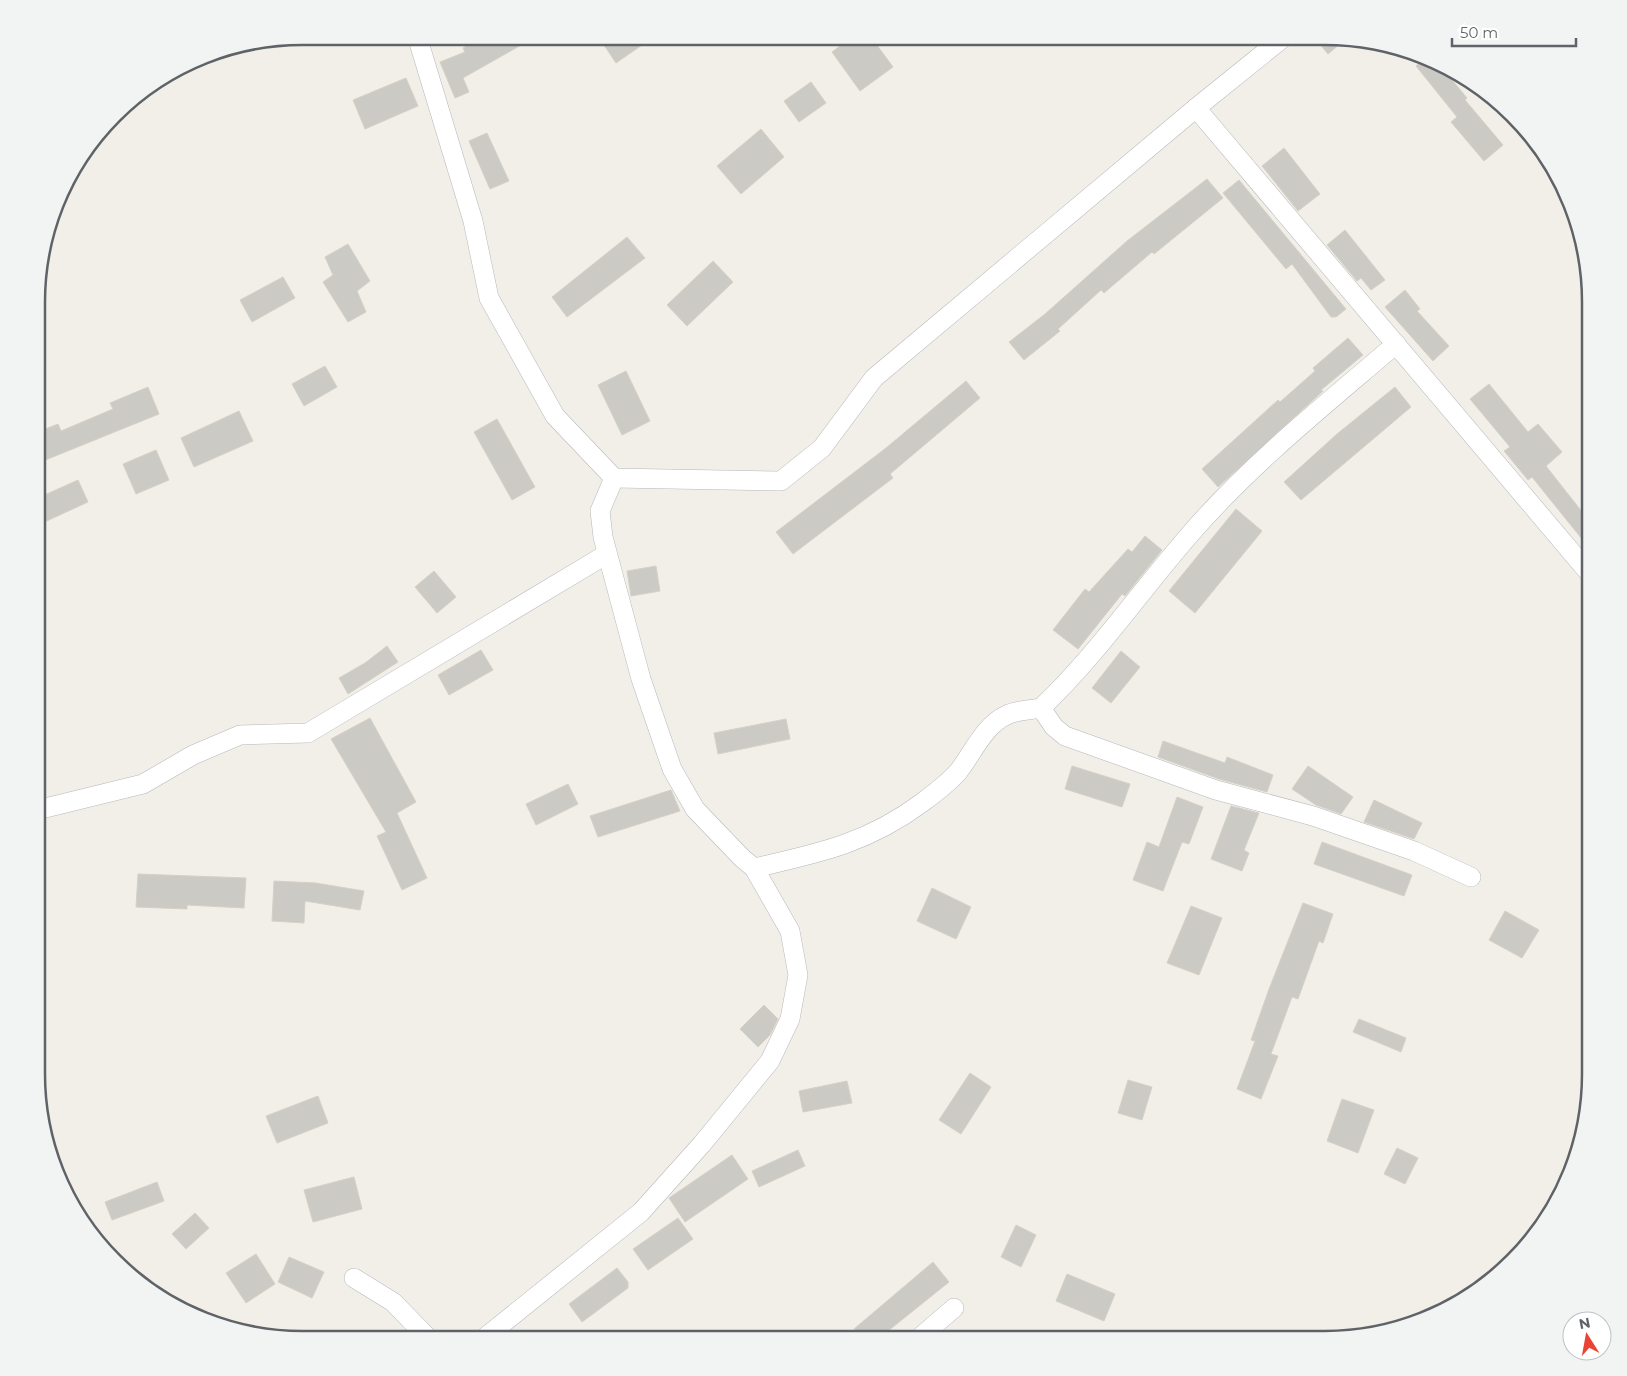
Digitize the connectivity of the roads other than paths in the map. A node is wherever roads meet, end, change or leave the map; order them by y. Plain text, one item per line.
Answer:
1 (420, 45) edge
2 (1274, 45) edge
3 (1196, 108) junction
4 (1396, 344) junction
5 (614, 478) junction
6 (607, 554) junction
7 (1582, 565) edge
8 (1041, 708) junction
9 (45, 808) edge
10 (754, 868) junction
11 (1471, 877) dead end
12 (354, 1278) dead end
13 (954, 1308) dead end
14 (421, 1331) edge
15 (493, 1331) edge
16 (927, 1331) edge

1 - 5 street
2 - 3 street
3 - 4 street
3 - 5 street
4 - 7 street
4 - 8 street
5 - 6 street
6 - 9 street
6 - 10 street
8 - 10 street
8 - 11 street
10 - 15 street
12 - 14 street
13 - 16 street

